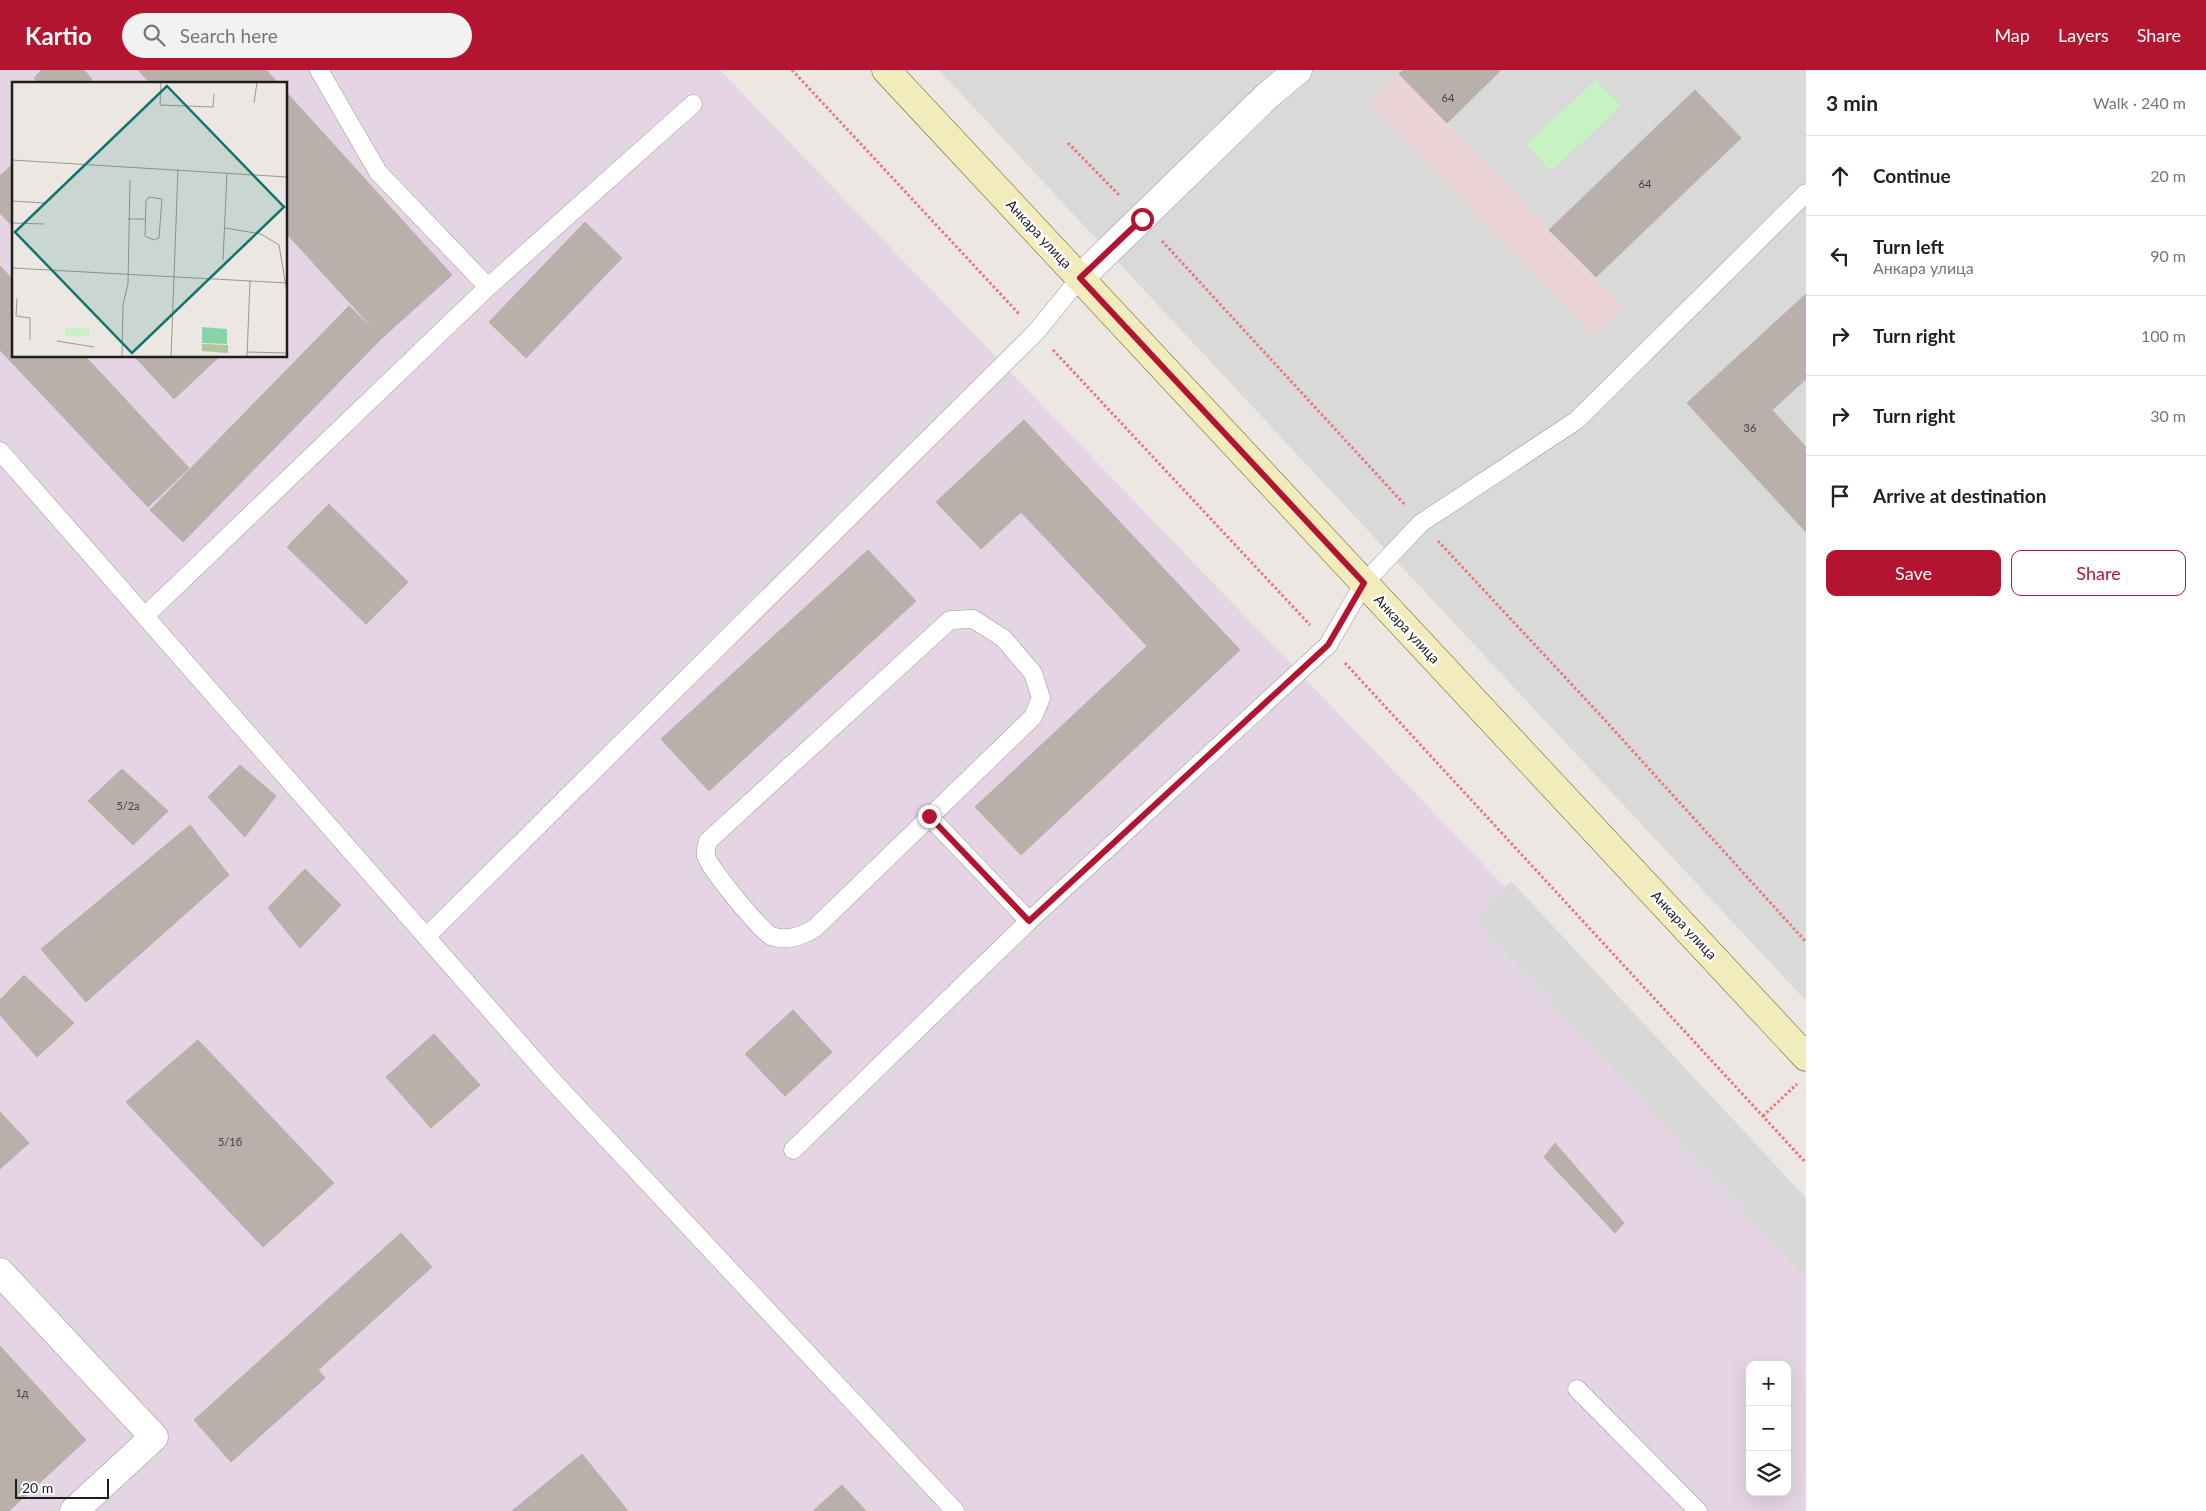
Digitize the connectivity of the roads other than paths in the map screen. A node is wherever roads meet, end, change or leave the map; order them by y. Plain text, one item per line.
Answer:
1 (319, 70) edge
2 (886, 70) edge
3 (1298, 70) edge
4 (693, 104) dead end
5 (1806, 193) edge
6 (1080, 278) junction
7 (488, 287) junction
8 (0, 451) edge
9 (1364, 583) junction
10 (145, 616) junction
11 (929, 816) junction
12 (1029, 921) junction
13 (426, 937) junction
14 (1806, 1057) edge
15 (792, 1150) dead end
16 (0, 1272) edge
17 (1577, 1389) dead end
18 (74, 1511) edge
19 (955, 1511) edge
20 (1698, 1511) edge

1 - 7 lane
2 - 6 main road, Анкара улица
3 - 6 street
4 - 7 lane
5 - 9 lane
6 - 9 main road, Анкара улица
6 - 13 lane
7 - 10 lane
8 - 10 lane
9 - 12 lane
9 - 14 main road, Анкара улица
10 - 13 lane
11 - 11 lane
11 - 12 lane
12 - 15 lane
13 - 19 lane
16 - 18 street
17 - 20 lane

